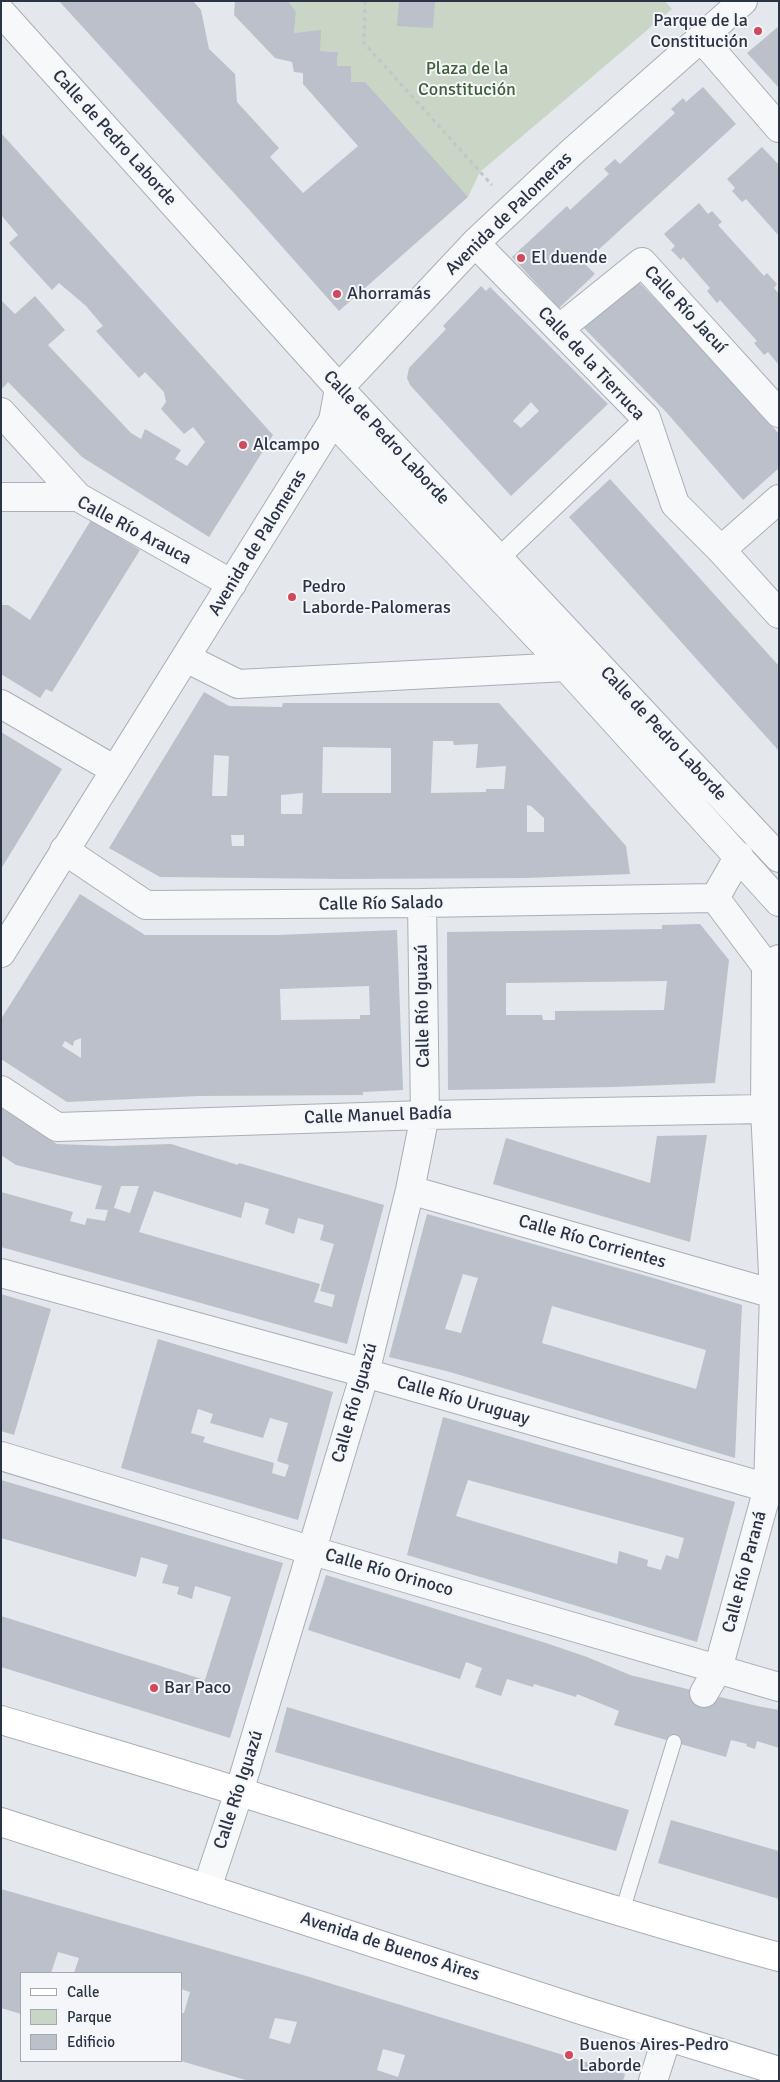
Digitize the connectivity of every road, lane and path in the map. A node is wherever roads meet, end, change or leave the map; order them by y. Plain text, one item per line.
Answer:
1 (364, 1) edge
2 (743, 1) edge
3 (1, 12) edge
4 (702, 39) junction
5 (779, 128) edge
6 (512, 208) junction
7 (475, 242) junction
8 (559, 329) junction
9 (339, 388) junction
10 (1, 412) edge
11 (779, 413) edge
12 (646, 418) junction
13 (333, 421) junction
14 (78, 496) junction
15 (1, 497) edge
16 (779, 500) edge
17 (721, 550) junction
18 (499, 558) junction
19 (232, 584) junction
20 (779, 614) edge
21 (186, 658) junction
22 (566, 667) junction
23 (1, 704) edge
24 (115, 770) junction
25 (64, 850) junction
26 (739, 856) junction
27 (779, 857) edge
28 (715, 898) junction
29 (779, 902) edge
30 (422, 903) junction
31 (1, 953) edge
32 (772, 962) edge
33 (1, 1090) edge
34 (766, 1109) junction
35 (425, 1115) junction
36 (410, 1190) junction
37 (1, 1273) edge
38 (774, 1294) junction
39 (776, 1331) edge
40 (365, 1373) junction
41 (1, 1456) edge
42 (773, 1490) edge
43 (313, 1551) junction
44 (718, 1669) junction
45 (779, 1687) edge
46 (704, 1693) dead end
47 (1, 1720) edge
48 (674, 1742) dead end
49 (239, 1792) junction
50 (1, 1822) edge
51 (207, 1888) junction
52 (622, 1912) junction
53 (779, 1957) edge
54 (667, 2037) junction
55 (779, 2071) edge
56 (653, 2081) edge

1 - 6 path
2 - 4 street, Avenida de Palomeras
3 - 9 street, Calle de Pedro Laborde
4 - 5 street
4 - 6 street, Avenida de Palomeras
6 - 7 street, Avenida de Palomeras
7 - 8 street, Calle de la Tierruca
7 - 9 street, Avenida de Palomeras
8 - 11 street, Calle Río Jacuí
8 - 12 street, Calle de la Tierruca
9 - 13 street, Avenida de Palomeras
9 - 18 street, Calle de Pedro Laborde
10 - 14 street
12 - 17 street, Calle de la Tierruca
12 - 18 street
13 - 19 street, Avenida de Palomeras
13 - 22 street, Calle de Pedro Laborde
14 - 15 street, Calle Río Arauca
14 - 19 street, Calle Río Arauca
16 - 17 street
17 - 20 street, Calle de la Tierruca
18 - 27 street, Calle de Pedro Laborde
19 - 21 street, Avenida de Palomeras
21 - 22 street
21 - 24 street, Avenida de Palomeras
22 - 26 street, Calle de Pedro Laborde
23 - 24 street
24 - 25 street, Avenida de Palomeras
25 - 30 street, Calle Río Salado
25 - 31 street, Avenida de Palomeras
26 - 28 street
26 - 29 street, Calle de Pedro Laborde
28 - 30 street, Calle Río Salado
28 - 32 street, Calle Río Paraná
30 - 35 street, Calle Río Iguazú
32 - 34 street, Calle Río Paraná
33 - 35 street, Calle Manuel Badía
34 - 35 street, Calle Manuel Badía
34 - 38 street, Calle Río Paraná
35 - 36 street, Calle Río Iguazú
36 - 38 street, Calle Río Corrientes
36 - 40 street, Calle Río Iguazú
37 - 40 street, Calle Río Uruguay
38 - 39 street, Calle Río Paraná
39 - 42 street, Calle Río Paraná
40 - 42 street, Calle Río Uruguay
40 - 43 street, Calle Río Iguazú
41 - 43 street, Calle Río Orinoco
42 - 44 street, Calle Río Paraná
43 - 44 street, Calle Río Orinoco
43 - 49 street, Calle Río Iguazú
44 - 45 street, Calle Río Orinoco
44 - 46 street, Calle Río Paraná
47 - 49 main road
48 - 52 lane
49 - 51 street, Calle Río Iguazú
49 - 52 main road
50 - 51 main road, Avenida de Buenos Aires
51 - 54 main road, Avenida de Buenos Aires
52 - 53 main road
54 - 55 main road, Avenida de Buenos Aires
54 - 56 street

